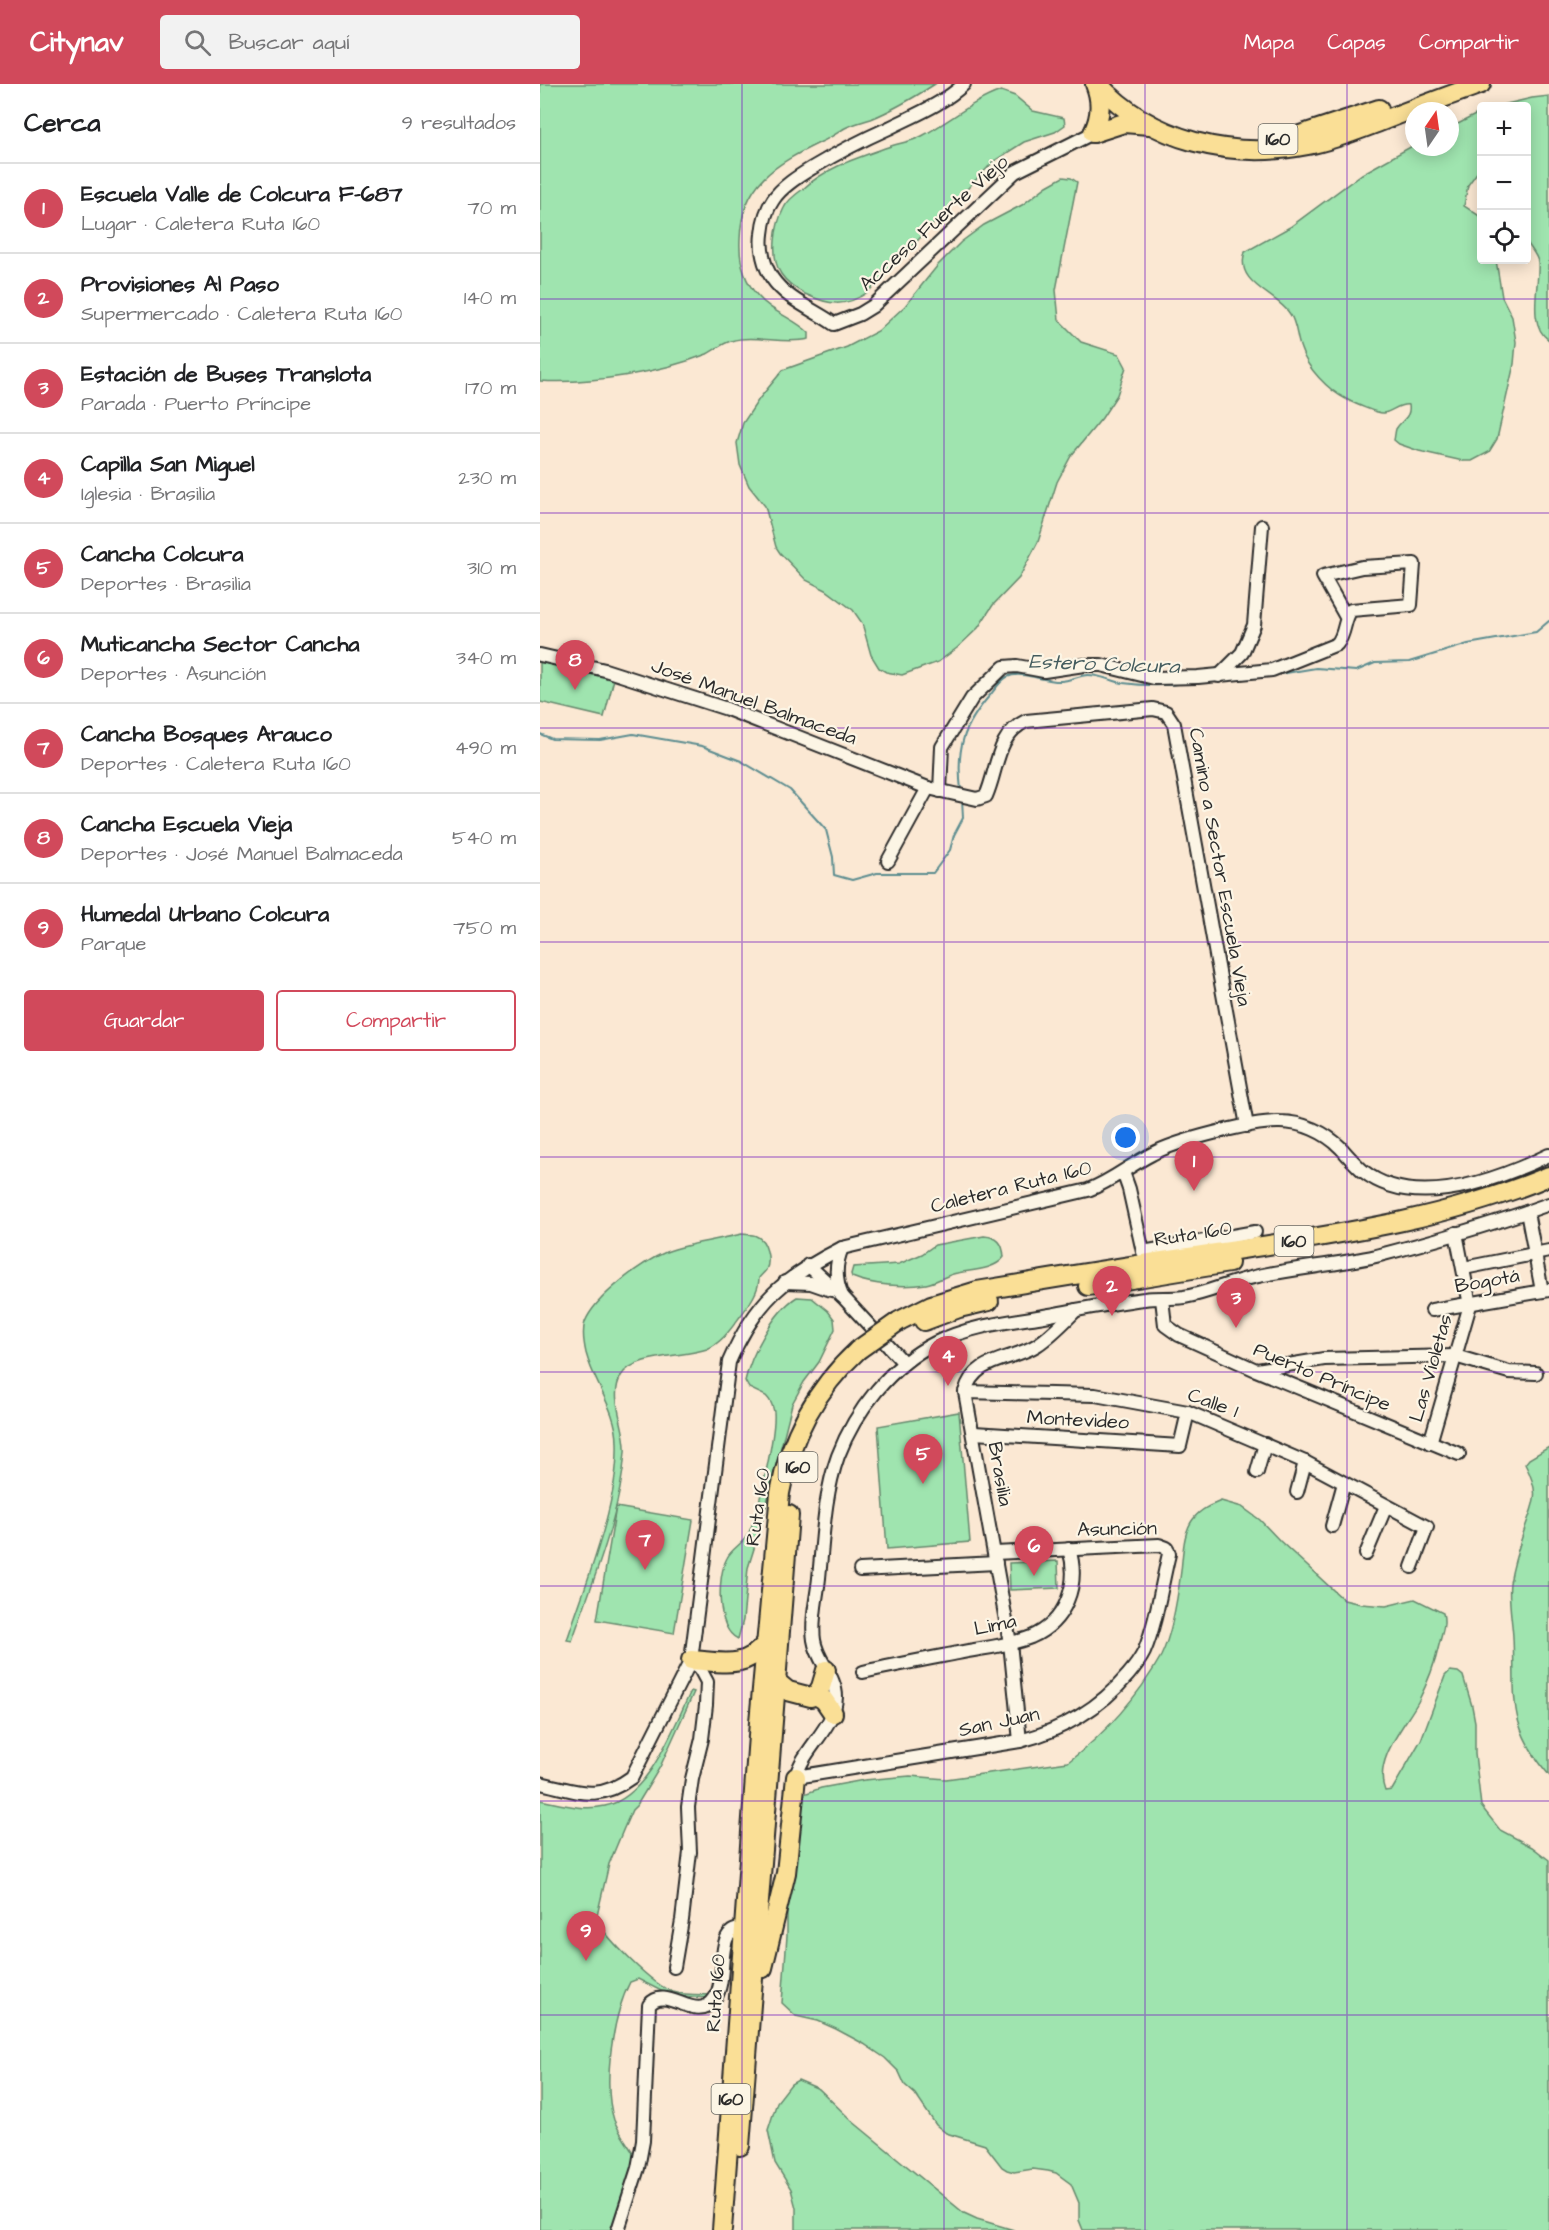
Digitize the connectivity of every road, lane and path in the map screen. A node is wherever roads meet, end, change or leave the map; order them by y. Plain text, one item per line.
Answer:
1 (964, 84) edge
2 (1096, 84) edge
3 (1115, 84) edge
4 (1448, 84) edge
5 (1481, 84) edge
6 (1153, 126) junction
7 (1093, 133) junction
8 (1262, 526) dead end
9 (1346, 617) junction
10 (540, 655) edge
11 (1219, 676) junction
12 (940, 791) junction
13 (977, 799) joint
14 (888, 861) dead end
15 (1247, 1126) junction
16 (1549, 1155) edge
17 (1123, 1172) junction
18 (1549, 1176) edge
19 (1549, 1189) edge
20 (1549, 1204) edge
21 (1527, 1212) junction
22 (1255, 1232) dead end
23 (1456, 1233) junction
24 (842, 1248) junction
25 (1549, 1251) edge
26 (1534, 1254) junction
27 (808, 1265) junction
28 (1464, 1268) junction
29 (785, 1282) junction
30 (1545, 1291) edge
31 (843, 1297) junction
32 (1162, 1299) junction
33 (1470, 1305) junction
34 (1076, 1310) junction
35 (1432, 1310) dead end
36 (906, 1326) junction
37 (861, 1356) junction
38 (1455, 1356) junction
39 (904, 1363) junction
40 (1256, 1370) junction
41 (1536, 1373) dead end
42 (965, 1392) junction
43 (1188, 1412) junction
44 (974, 1433) junction
45 (1430, 1443) junction
46 (1265, 1444) junction
47 (1459, 1454) dead end
48 (1305, 1462) junction
49 (1257, 1472) dead end
50 (1344, 1483) junction
51 (1297, 1492) dead end
52 (1386, 1506) junction
53 (1332, 1526) dead end
54 (1167, 1548) joint
55 (1069, 1549) junction
56 (1366, 1554) dead end
57 (996, 1558) junction
58 (1412, 1567) dead end
59 (860, 1570) dead end
60 (766, 1643) junction
61 (1010, 1643) junction
62 (691, 1660) junction
63 (735, 1663) junction
64 (826, 1670) junction
65 (863, 1672) dead end
66 (777, 1682) junction
67 (761, 1695) junction
68 (816, 1695) junction
69 (833, 1713) junction
70 (1020, 1741) junction
71 (796, 1777) junction
72 (540, 1783) edge
73 (744, 1929) junction
74 (674, 1967) dead end
75 (746, 2068) junction
76 (618, 2230) edge
77 (722, 2230) edge
78 (734, 2230) edge

1 - 7 street, Acceso Fuerte Viejo
2 - 6 highway, 160
2 - 7 highway
3 - 4 highway, 160
5 - 6 highway, 160
6 - 7 highway
8 - 11 street
9 - 9 street
9 - 11 street
10 - 12 street, José Manuel Balmaceda
11 - 12 street
12 - 13 street, José Manuel Balmaceda
12 - 14 street
13 - 15 street, Camino a Sector Escuela Vieja
15 - 16 street, Caletera Ruta 160
15 - 17 street, Caletera Ruta 160
17 - 22 street
17 - 24 street, Caletera Ruta 160
18 - 36 highway, Ruta 160 / 160
19 - 36 highway, Ruta 160 / 160
20 - 21 street
21 - 23 street
21 - 26 street
23 - 28 street, Las Violetas
23 - 32 street
24 - 27 street, Caletera Ruta 160
24 - 31 street
25 - 26 street
26 - 28 street
26 - 30 street
27 - 29 street, Caletera Ruta 160
27 - 31 street
28 - 33 street, Las Violetas
29 - 31 street
29 - 62 street, Caletera Ruta 160
30 - 33 street, Bogotá
31 - 39 street
32 - 34 street
32 - 40 street, Puerto Príncipe
33 - 35 street, Bogotá
33 - 38 street, Las Violetas
34 - 39 street
34 - 42 street
36 - 37 highway, Ruta 160 / 160
37 - 60 highway, Ruta 160 / 160
37 - 66 highway, Ruta 160 / 160
38 - 40 street
38 - 41 street
38 - 45 street, Las Violetas
39 - 64 street
40 - 45 street, Puerto Príncipe
42 - 43 street, Calle 1
42 - 44 street, Brasilia
43 - 44 street, Montevideo
43 - 46 street, Calle 1
44 - 57 street, Brasilia
45 - 47 street, Puerto Príncipe
46 - 48 street, Calle 1
46 - 49 street
48 - 50 street, Calle 1
48 - 51 street
50 - 52 street, Calle 1
50 - 53 street
52 - 56 street
52 - 58 street, Calle 1
54 - 55 street, Asunción
54 - 70 street, San Juan
55 - 57 street, Asunción
55 - 61 street, Lima
57 - 59 street, Asunción
57 - 61 street, Brasilia
60 - 63 highway
60 - 67 highway, Ruta 160 / 160
61 - 65 street, Lima
61 - 70 street, Brasilia
62 - 63 highway
62 - 72 street, Caletera Ruta 160
62 - 74 street
63 - 67 highway
64 - 68 highway
64 - 69 street
66 - 68 highway
66 - 75 highway, Ruta 160 / 160
67 - 73 highway, Ruta 160 / 160
68 - 69 highway
69 - 71 street
70 - 71 street, San Juan
71 - 75 highway
73 - 76 street
73 - 77 highway, Ruta 160 / 160
75 - 78 highway, Ruta 160 / 160

